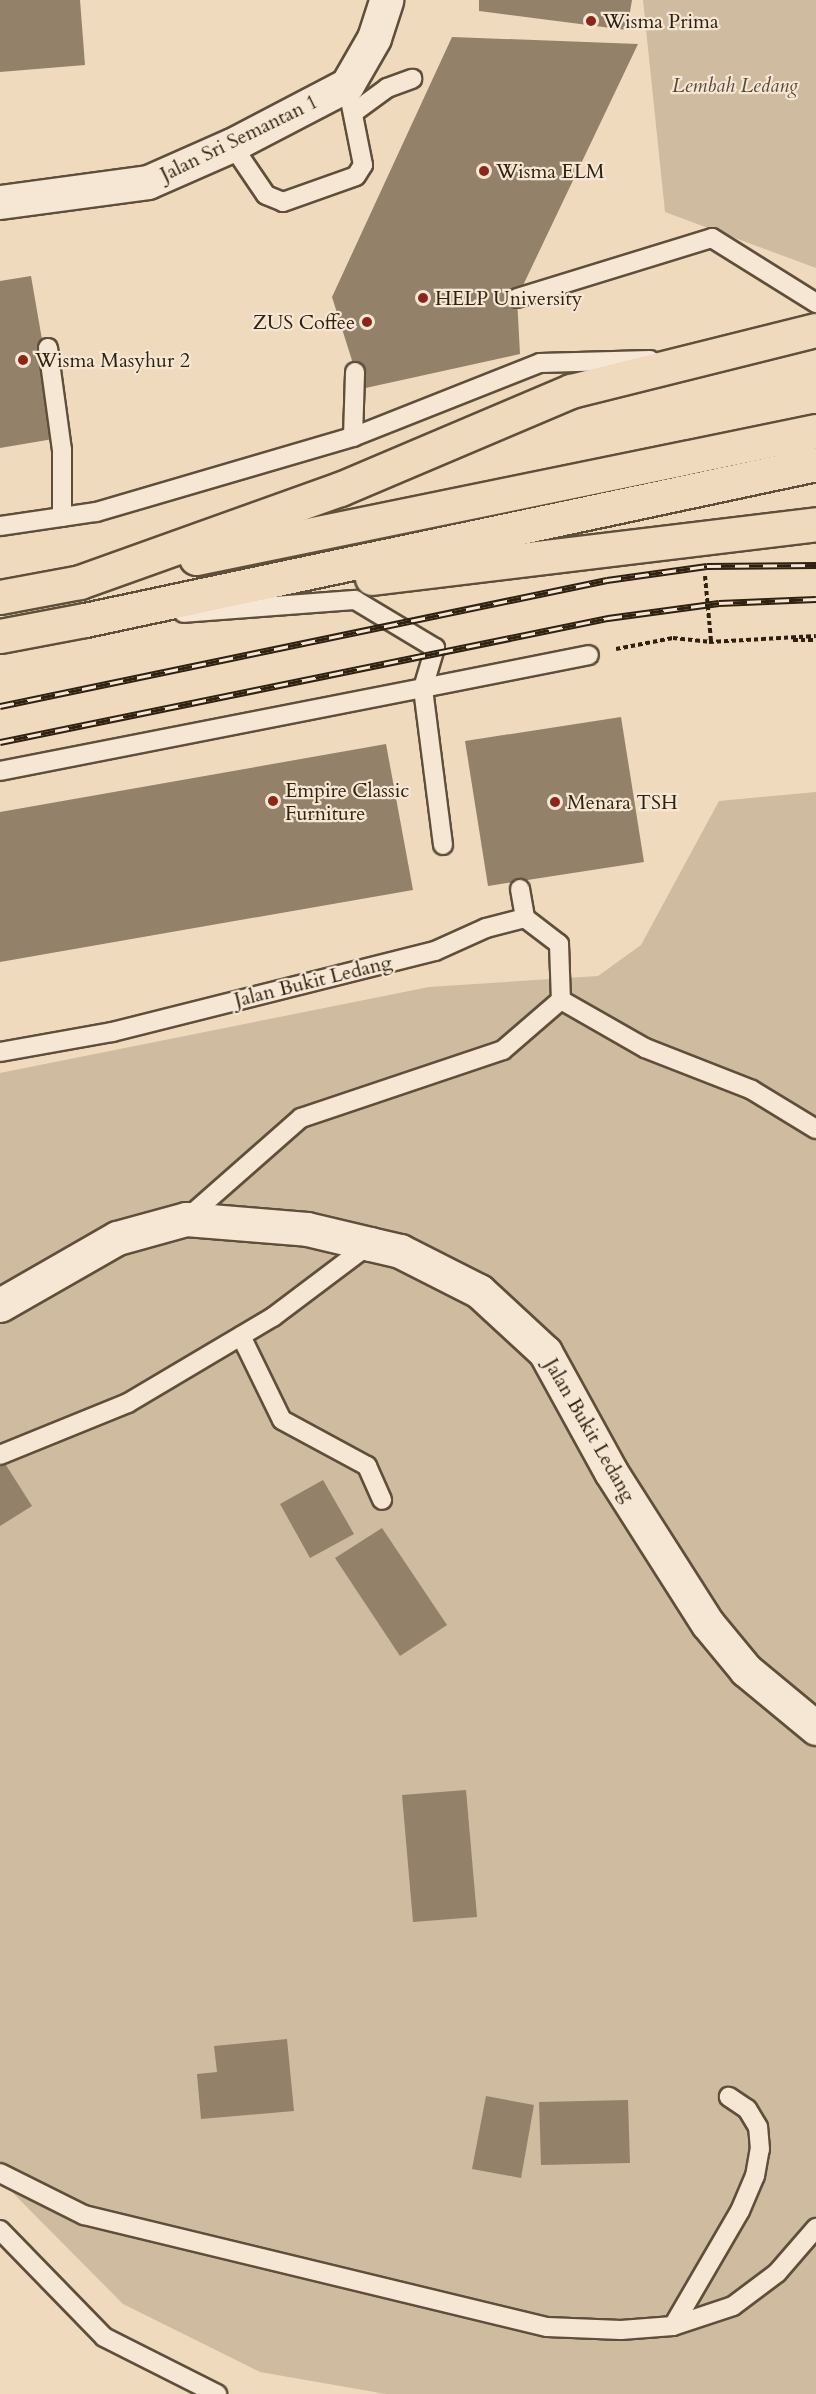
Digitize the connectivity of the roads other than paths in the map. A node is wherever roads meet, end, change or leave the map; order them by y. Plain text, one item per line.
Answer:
1 (386, 0) edge
2 (412, 79) dead end
3 (350, 99) junction
4 (232, 145) junction
5 (0, 202) edge
6 (517, 298) dead end
7 (816, 303) edge
8 (816, 330) edge
9 (48, 348) dead end
10 (702, 358) junction
11 (355, 372) dead end
12 (816, 431) edge
13 (353, 437) junction
14 (816, 464) edge
15 (62, 517) junction
16 (816, 524) edge
17 (0, 526) edge
18 (80, 582) junction
19 (0, 597) edge
20 (85, 620) junction
21 (0, 636) edge
22 (589, 655) road end
23 (423, 688) junction
24 (0, 771) edge
25 (443, 844) dead end
26 (520, 889) dead end
27 (525, 918) junction
28 (561, 1000) junction
29 (0, 1052) edge
30 (816, 1129) edge
31 (186, 1219) junction
32 (370, 1244) junction
33 (0, 1305) edge
34 (241, 1336) junction
35 (0, 1455) edge
36 (382, 1500) dead end
37 (816, 1728) edge
38 (729, 2097) dead end
39 (0, 2173) edge
40 (816, 2228) edge
41 (0, 2230) edge
42 (673, 2326) junction
43 (217, 2394) edge

1 - 3 street
2 - 3 lane
3 - 4 street, Jalan Sri Semantan 1
3 - 4 lane
4 - 5 street, Jalan Sri Semantan 1
6 - 7 lane
8 - 10 main road
9 - 15 lane
10 - 13 lane
10 - 18 main road
11 - 13 lane
12 - 18 main road
13 - 15 lane
14 - 20 main road
15 - 17 lane
16 - 20 main road
18 - 19 main road
20 - 21 main road
20 - 23 lane
22 - 23 lane
23 - 24 lane
23 - 25 lane
26 - 27 lane
27 - 28 lane
27 - 29 lane, Jalan Bukit Ledang
28 - 30 lane
28 - 31 lane, Jalan Bukit Ledang
31 - 32 street, Jalan Bukit Ledang
31 - 33 street, Jalan Bukit Ledang
32 - 34 lane
32 - 37 street, Jalan Bukit Ledang
34 - 35 lane
34 - 36 lane
38 - 42 lane
39 - 42 lane
40 - 42 lane
41 - 43 lane

